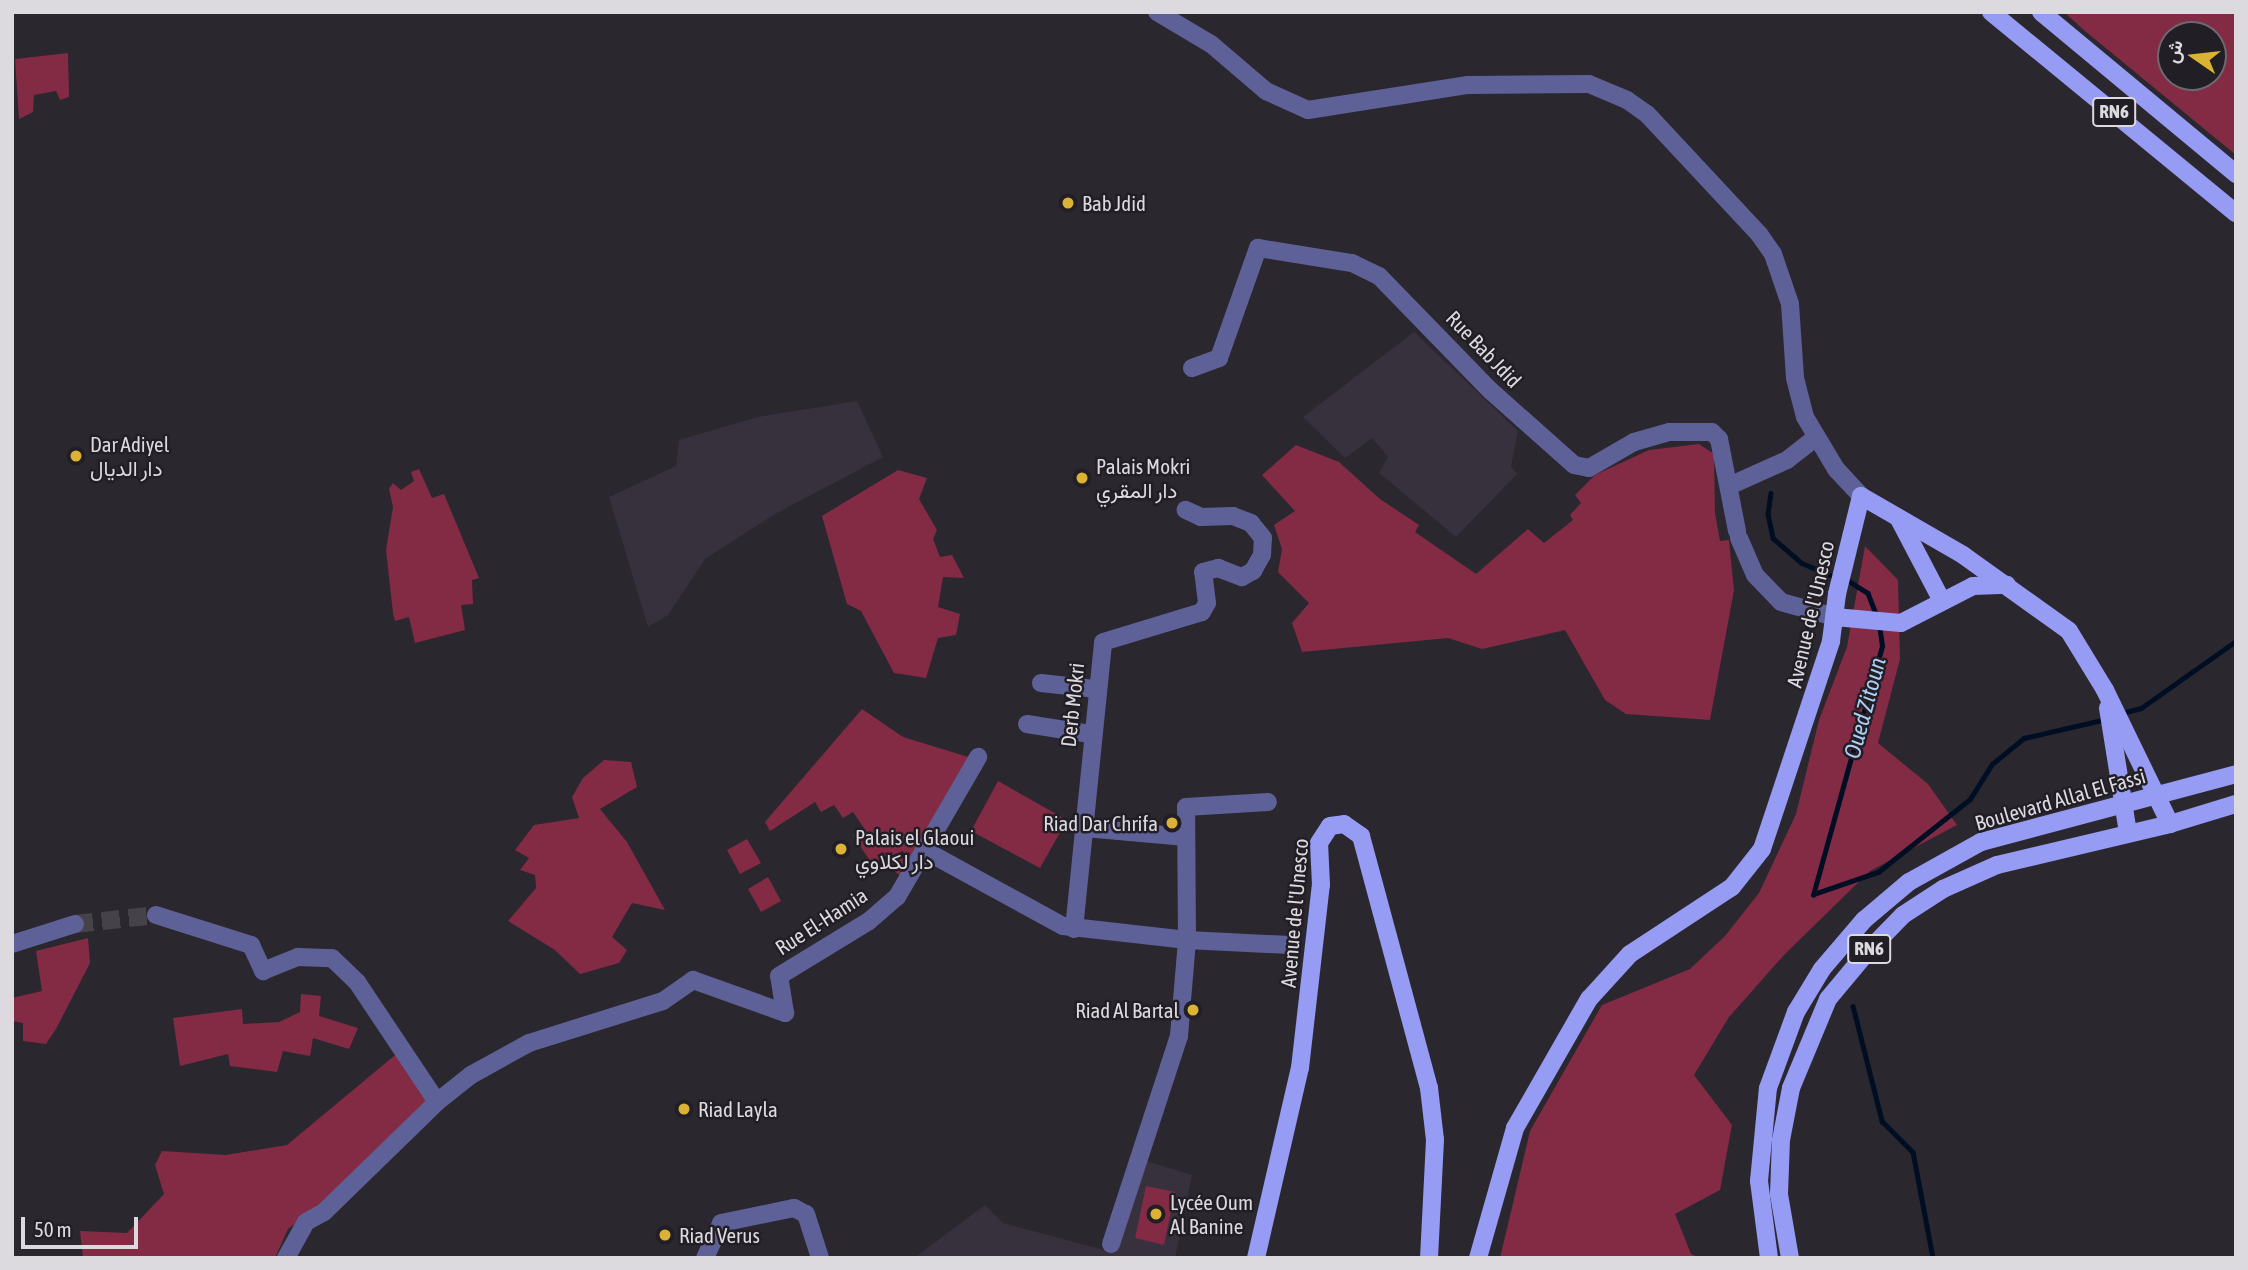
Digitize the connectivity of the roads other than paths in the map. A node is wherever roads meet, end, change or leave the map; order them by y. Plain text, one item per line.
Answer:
1 (1157, 12) edge
2 (1991, 12) edge
3 (2041, 12) edge
4 (2236, 174) edge
5 (2236, 213) edge
6 (1192, 368) dead end
7 (1815, 438) junction
8 (1729, 486) junction
9 (1861, 496) junction
10 (1186, 510) dead end
11 (1899, 519) junction
12 (2007, 584) junction
13 (1942, 601) junction
14 (1835, 617) junction
15 (1041, 683) dead end
16 (1095, 689) junction
17 (2105, 690) junction
18 (1027, 724) dead end
19 (1090, 734) junction
20 (978, 757) dead end
21 (2236, 774) edge
22 (2158, 795) junction
23 (1268, 802) dead end
24 (2124, 803) junction
25 (2236, 804) edge
26 (2170, 824) junction
27 (1085, 828) junction
28 (2127, 834) junction
29 (1186, 836) junction
30 (924, 850) junction
31 (156, 915) tunnel mouth
32 (75, 924) tunnel mouth
33 (1074, 929) junction
34 (1186, 940) junction
35 (12, 944) edge
36 (1315, 947) junction
37 (438, 1102) junction
38 (1111, 1244) dead end
39 (286, 1258) edge
40 (705, 1258) edge
41 (820, 1258) edge
42 (1256, 1258) edge
43 (1429, 1258) edge
44 (1478, 1258) edge
45 (1769, 1258) edge
46 (1790, 1258) edge

1 - 7 street
2 - 5 main road, RN6
3 - 4 main road, RN6
6 - 8 street, Rue Bab Jdid
7 - 8 street
7 - 9 street
8 - 14 street, Rue Bab Jdid
9 - 11 main road
9 - 14 main road, Avenue de l'Unesco
10 - 16 street, Derb Mokri
11 - 12 main road
11 - 13 main road
12 - 13 main road, Rue Bab Jdid
12 - 17 main road
13 - 14 main road, Rue Bab Jdid
14 - 44 main road, Avenue de l'Unesco
15 - 16 street
16 - 19 street, Derb Mokri
17 - 22 main road
17 - 24 main road
18 - 19 street
19 - 27 street, Derb Mokri
20 - 30 street, Rue El-Hamia
21 - 22 main road, Boulevard Allal El Fassi / RN6
22 - 24 main road, Boulevard Allal El Fassi / RN6
22 - 26 main road
23 - 29 street
24 - 28 main road
24 - 45 main road, Boulevard Allal El Fassi / RN6
25 - 26 main road, RN6
26 - 28 main road, RN6
27 - 29 street
27 - 33 street, Derb Mokri
28 - 46 main road, RN6
29 - 34 street
30 - 33 street
30 - 37 street, Rue El-Hamia
31 - 37 street
32 - 35 street
33 - 34 street
34 - 36 street
34 - 38 street
36 - 42 main road, Avenue de l'Unesco
36 - 43 main road, Avenue de l'Unesco
37 - 39 street
40 - 41 street

